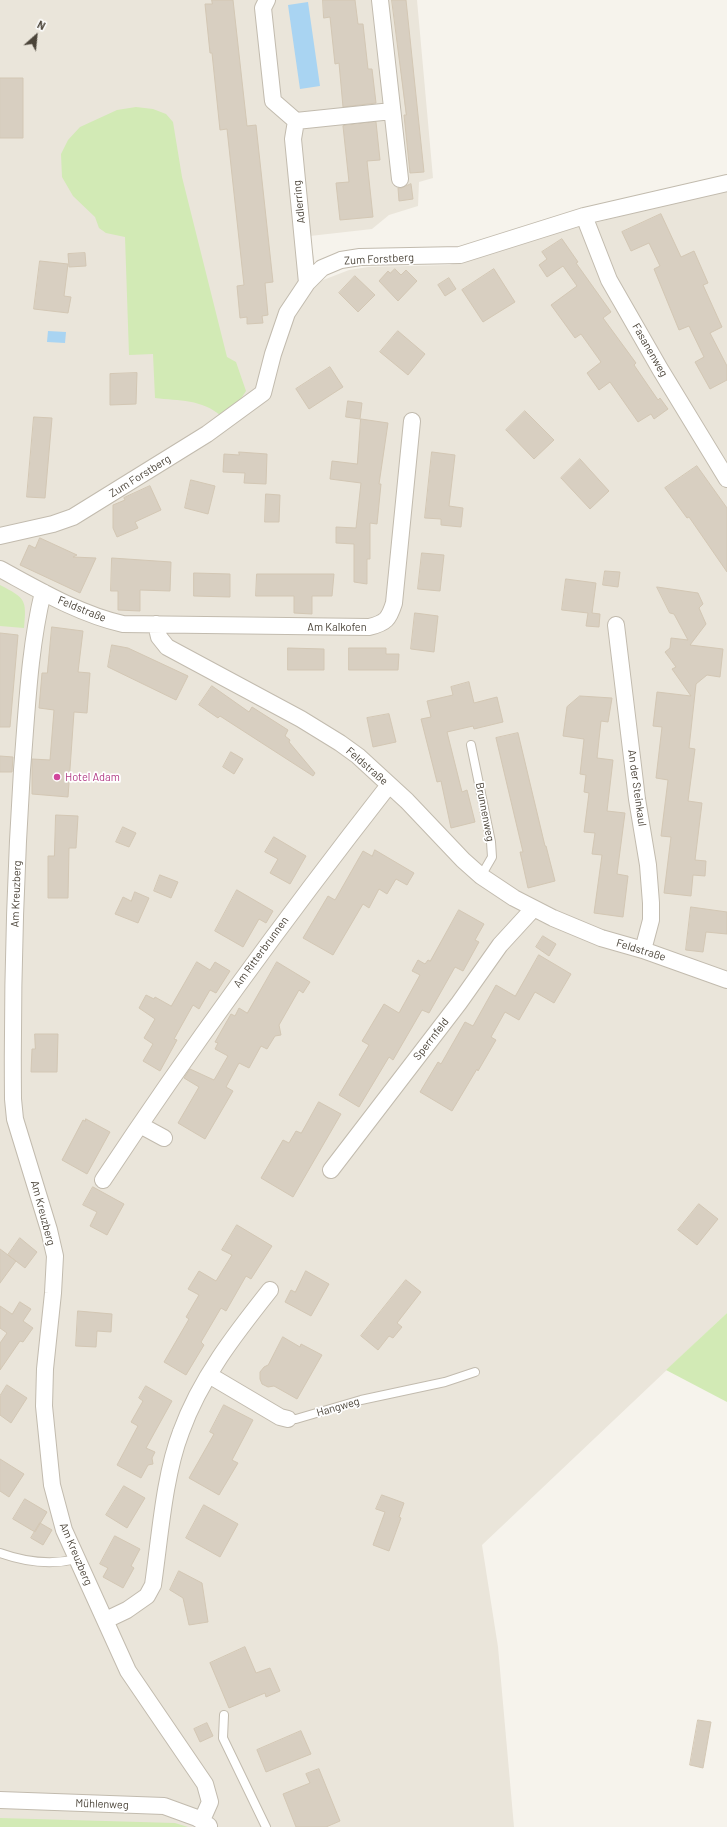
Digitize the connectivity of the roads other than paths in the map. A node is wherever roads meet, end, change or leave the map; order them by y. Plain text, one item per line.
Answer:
1 (267, 0) edge
2 (380, 0) edge
3 (392, 111) junction
4 (296, 121) junction
5 (400, 179) dead end
6 (727, 183) edge
7 (584, 216) junction
8 (307, 283) junction
9 (412, 421) dead end
10 (727, 478) edge
11 (0, 536) edge
12 (0, 569) edge
13 (43, 592) junction
14 (156, 624) junction
15 (616, 625) dead end
16 (471, 745) dead end
17 (389, 785) junction
18 (481, 876) junction
19 (533, 909) junction
20 (643, 950) junction
21 (727, 980) edge
22 (140, 1125) junction
23 (164, 1138) dead end
24 (331, 1170) dead end
25 (103, 1180) dead end
26 (270, 1290) dead end
27 (475, 1372) dead end
28 (209, 1375) junction
29 (288, 1419) joint
30 (0, 1553) edge
31 (78, 1559) junction
32 (106, 1620) junction
33 (224, 1715) dead end
34 (0, 1800) edge
35 (206, 1824) edge
36 (266, 1827) edge

1 - 4 street
2 - 3 street
3 - 4 street
3 - 5 street
4 - 8 street, Adlerring
6 - 7 street, Zum Forstberg
7 - 8 street, Zum Forstberg
7 - 10 street, Fasanenweg
8 - 11 street, Zum Forstberg
9 - 14 street, Am Kalkofen
12 - 13 street, Feldstraße
13 - 14 street, Feldstraße
13 - 31 street, Am Kreuzberg
14 - 17 street, Feldstraße
15 - 20 street, An der Steinkaul
16 - 18 lane, Brunnenweg
17 - 18 street, Feldstraße
17 - 22 street, Am Ritterbrunnen
18 - 19 street, Feldstraße
19 - 20 street, Feldstraße
19 - 24 street, Sperrnfeld
20 - 21 street, Feldstraße
22 - 23 street
22 - 25 street, Am Ritterbrunnen
26 - 28 street
27 - 29 lane, Hangweg
28 - 29 street, Hangweg
28 - 32 street
30 - 31 lane
31 - 32 street, Am Kreuzberg
32 - 35 street, Am Kreuzberg
33 - 36 lane
34 - 35 street, Mühlenweg

